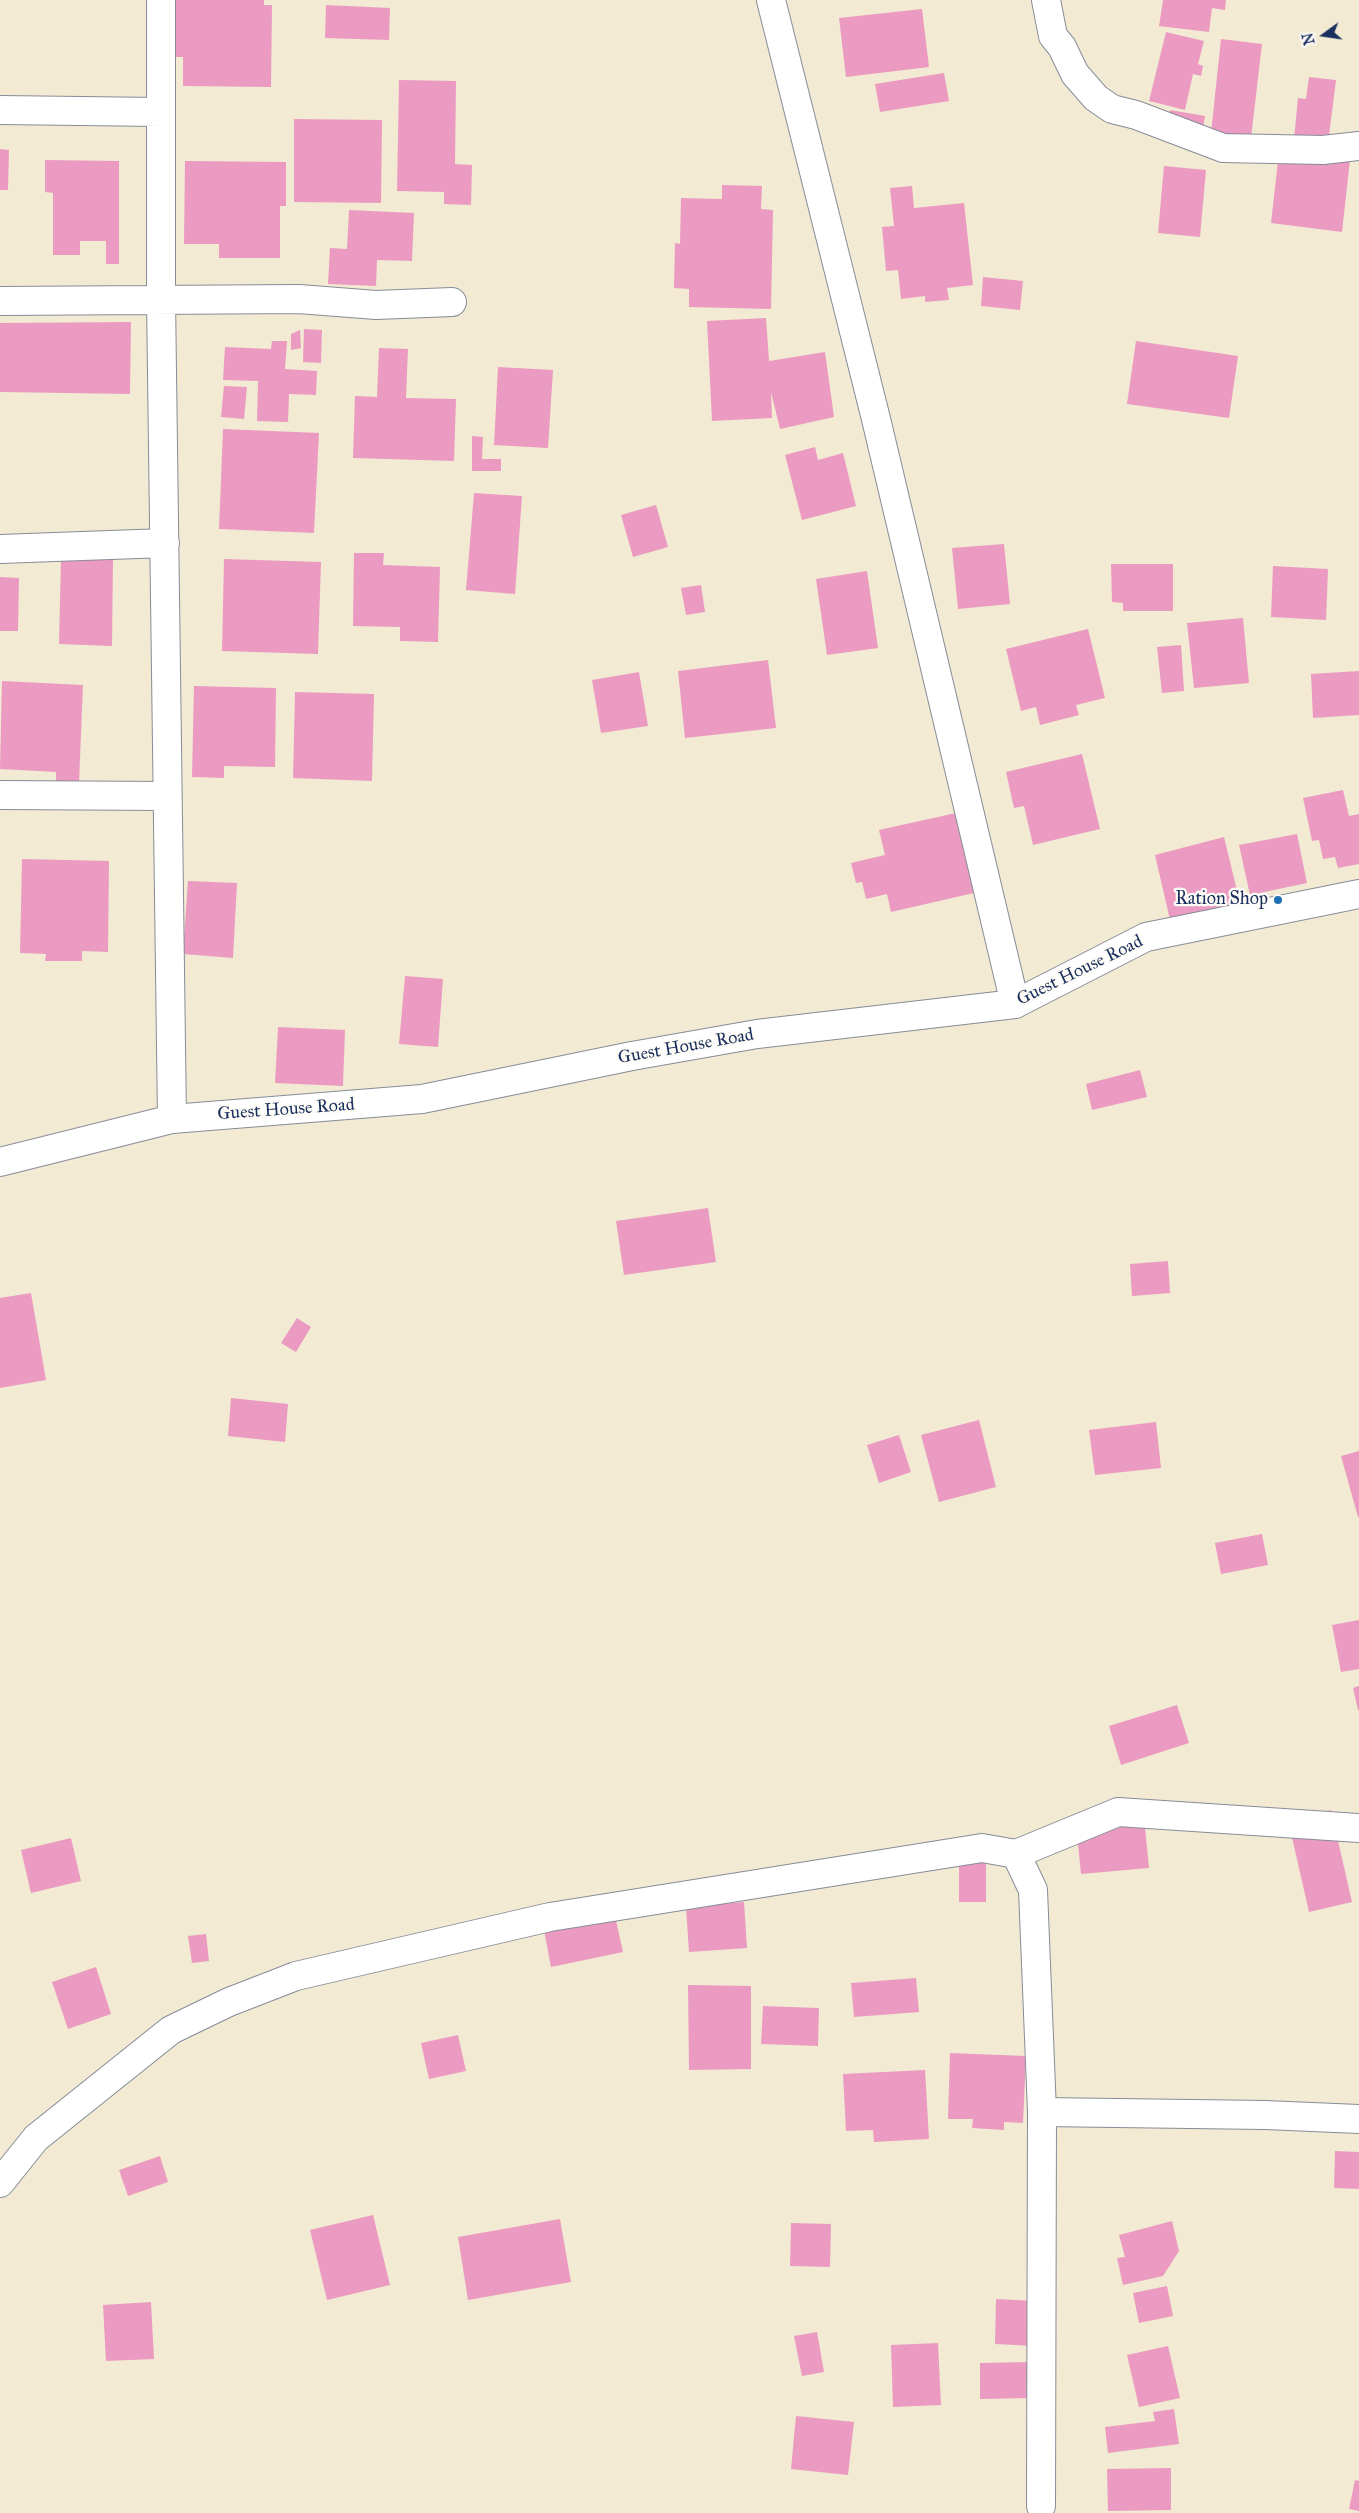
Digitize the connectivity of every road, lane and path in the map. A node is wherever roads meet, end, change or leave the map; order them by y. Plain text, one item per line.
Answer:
1 (161, 0) edge
2 (772, 0) edge
3 (1046, 0) edge
4 (0, 110) edge
5 (160, 112) junction
6 (1359, 146) edge
7 (161, 298) junction
8 (0, 301) edge
9 (452, 302) dead end
10 (165, 543) junction
11 (0, 549) edge
12 (0, 795) edge
13 (166, 796) junction
14 (1359, 894) edge
15 (1015, 1004) junction
16 (172, 1119) junction
17 (0, 1162) edge
18 (1359, 1828) edge
19 (1016, 1854) junction
20 (1042, 2112) junction
21 (1359, 2119) edge
22 (0, 2182) edge
23 (1041, 2506) dead end

1 - 5 street
2 - 15 street
3 - 6 street
4 - 5 street
5 - 7 street
7 - 8 street
7 - 9 street
7 - 10 street
10 - 11 street
10 - 13 street
12 - 13 street
13 - 16 street
14 - 15 street, Guest House Road
15 - 16 street, Guest House Road
16 - 17 street, Guest House Road
18 - 19 street
19 - 20 street
19 - 22 street
20 - 21 street
20 - 23 street

